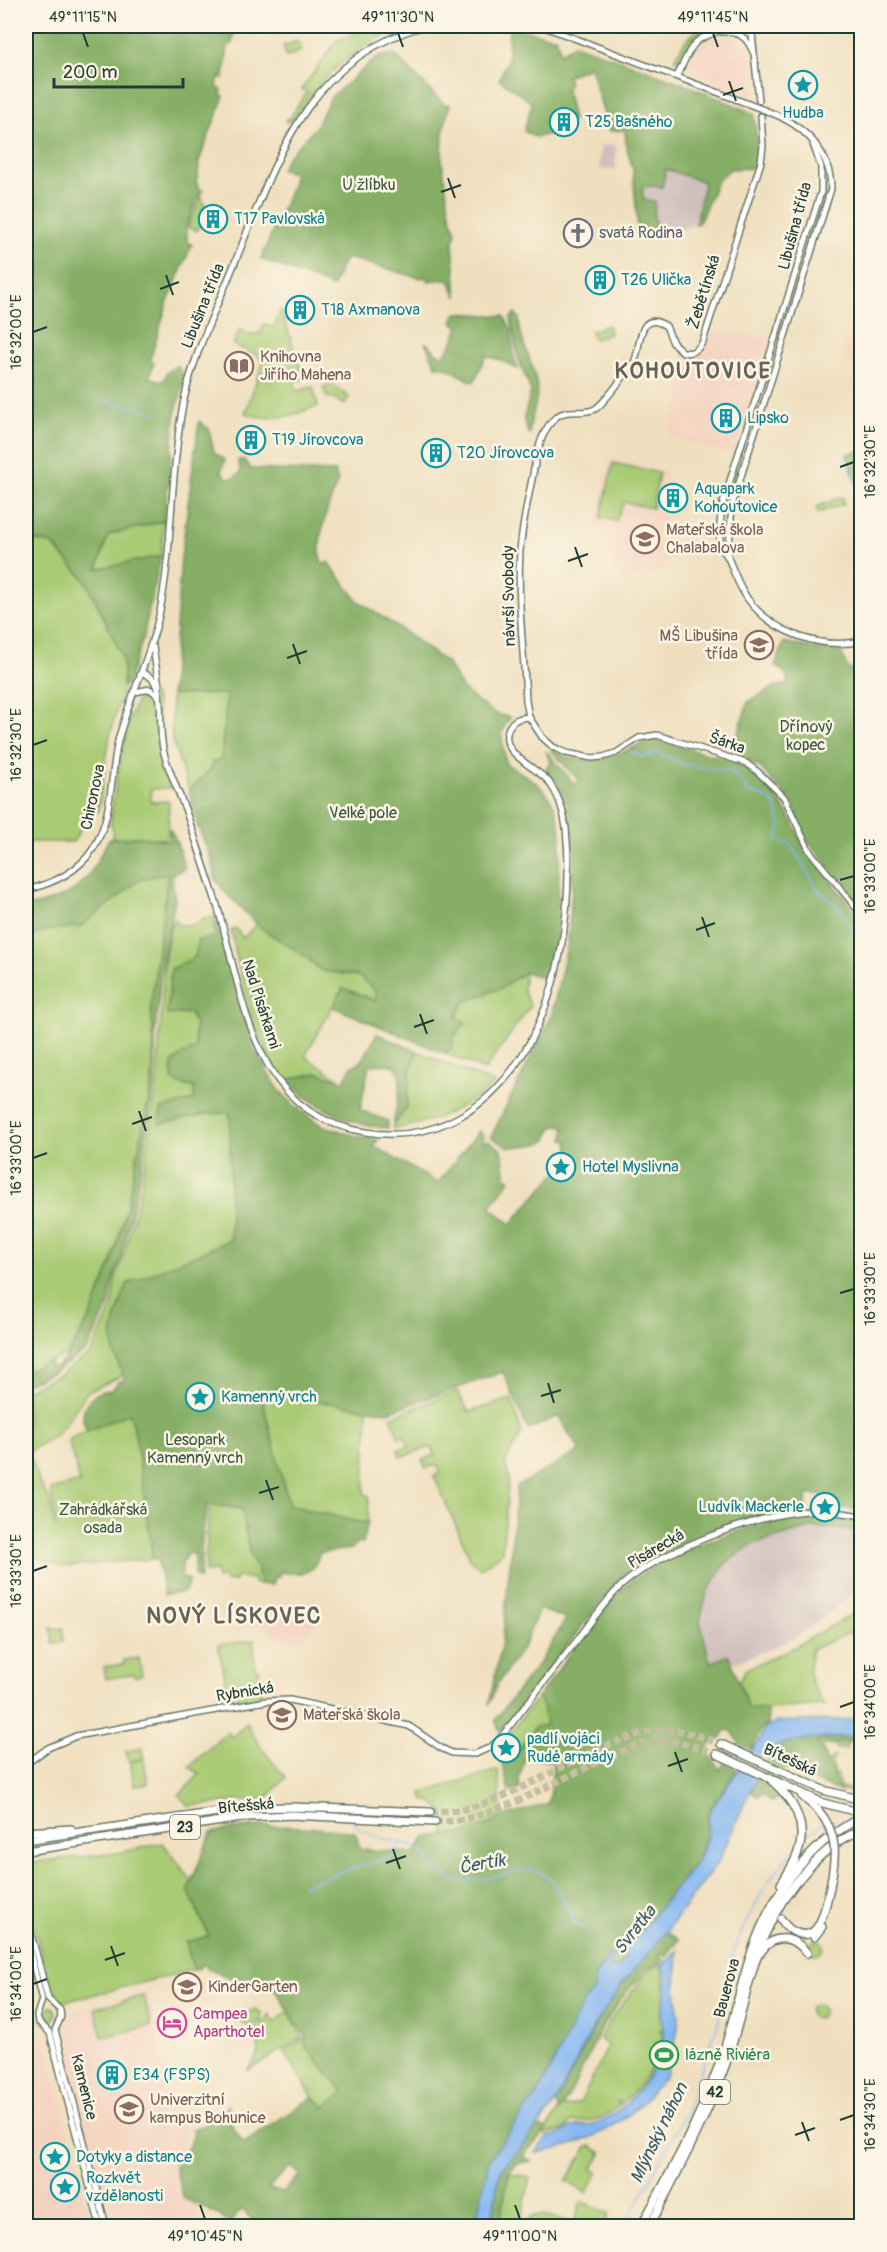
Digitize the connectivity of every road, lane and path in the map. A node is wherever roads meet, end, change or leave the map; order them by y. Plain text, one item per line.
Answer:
1 (425, 26) edge
2 (542, 26) edge
3 (734, 26) edge
4 (755, 26) edge
5 (717, 32) junction
6 (737, 33) junction
7 (752, 34) junction
8 (744, 37) junction
9 (754, 54) junction
10 (676, 76) junction
11 (759, 100) dead end
12 (761, 116) dead end
13 (541, 440) joint
14 (153, 639) junction
15 (861, 641) edge
16 (142, 672) junction
17 (135, 692) junction
18 (160, 699) junction
19 (529, 717) junction
20 (26, 890) edge
21 (861, 915) edge
22 (861, 1516) edge
23 (499, 1740) joint
24 (721, 1744) tunnel mouth
25 (717, 1754) tunnel mouth
26 (26, 1764) edge
27 (775, 1782) junction
28 (788, 1786) junction
29 (861, 1799) edge
30 (430, 1812) tunnel mouth
31 (861, 1815) edge
32 (435, 1822) tunnel mouth
33 (107, 1828) junction
34 (26, 1832) edge
35 (861, 1832) edge
36 (26, 1840) edge
37 (26, 1851) edge
38 (787, 1893) junction
39 (825, 1906) junction
40 (768, 1910) junction
41 (26, 1914) edge
42 (781, 1919) junction
43 (26, 1936) edge
44 (807, 1953) dead end
45 (755, 1960) junction
46 (52, 2002) junction
47 (41, 2007) junction
48 (56, 2024) junction
49 (46, 2029) junction
50 (100, 2226) edge
51 (106, 2226) edge
52 (641, 2226) edge
53 (650, 2226) edge

1 - 14 street, Libušina třída
2 - 10 street
3 - 5 street
3 - 6 street
4 - 7 street
5 - 6 street
5 - 10 street
6 - 8 street
7 - 8 street
7 - 9 street
8 - 9 street
9 - 11 street
10 - 15 street, Libušina třída, bridge
12 - 13 street, Žebětínská
13 - 19 street, návrší Svobody
14 - 16 street, Libušina třída
14 - 18 street
16 - 17 street, Chironova
16 - 18 street, Nad Pisárkami
17 - 18 street
17 - 20 street, Chironova
18 - 19 street, Nad Pisárkami
19 - 21 street, Šárka
22 - 23 street, Pisárecká
23 - 26 street, Rybnická
24 - 29 highway, Bítešská
25 - 27 highway, Bítešská
27 - 28 highway
27 - 40 highway
28 - 31 highway
28 - 39 highway, bridge
30 - 33 highway, Bítešská / 23
31 - 40 highway, Bauerova / 42
32 - 37 highway, Bítešská / 23
33 - 34 highway
33 - 36 highway, Bítešská / 23
35 - 38 highway, 42
38 - 42 highway
38 - 45 highway, 42
39 - 42 highway
39 - 42 highway
40 - 52 highway, Bauerova / 42
41 - 46 street, Kamenice
43 - 47 street, Kamenice
44 - 45 highway
45 - 53 highway, 42
46 - 47 street
46 - 48 street, Kamenice
47 - 49 street, Kamenice
48 - 49 street
48 - 51 street, Kamenice
49 - 50 street, Kamenice

